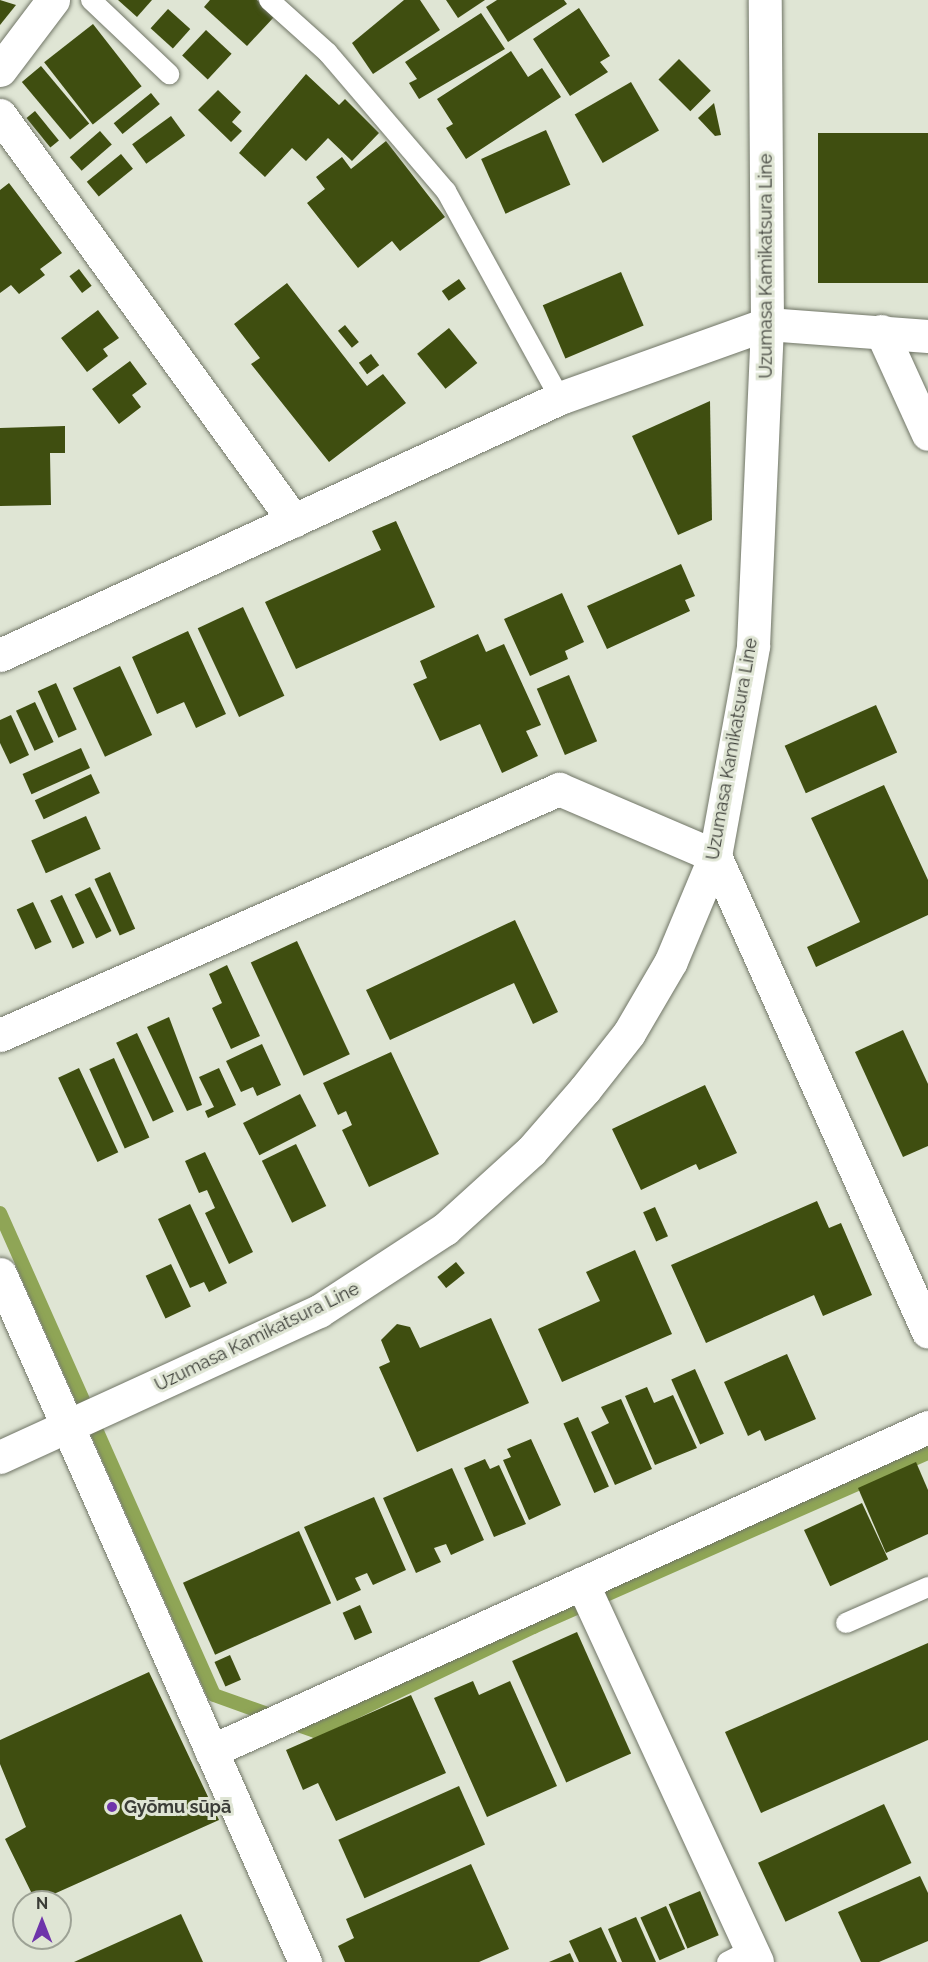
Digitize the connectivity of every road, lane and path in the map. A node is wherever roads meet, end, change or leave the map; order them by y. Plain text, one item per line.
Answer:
1 (53, 0) edge
2 (91, 0) edge
3 (269, 0) edge
4 (765, 0) edge
5 (0, 70) edge
6 (169, 74) dead end
7 (0, 115) edge
8 (767, 324) junction
9 (881, 331) junction
10 (928, 336) edge
11 (560, 398) junction
12 (928, 434) edge
13 (294, 521) junction
14 (0, 655) edge
15 (715, 856) junction
16 (0, 1035) edge
17 (0, 1274) edge
18 (928, 1332) edge
19 (71, 1426) junction
20 (928, 1427) edge
21 (0, 1457) edge
22 (582, 1583) junction
23 (928, 1587) edge
24 (846, 1623) dead end
25 (211, 1751) junction
26 (745, 1958) edge
27 (304, 1962) edge

1 - 5 street
2 - 6 lane
3 - 11 lane
4 - 8 street, Uzumasa Kamikatsura Line
7 - 13 street
8 - 9 street
8 - 11 street
8 - 15 street, Uzumasa Kamikatsura Line
9 - 10 street
9 - 12 street
11 - 13 street
13 - 14 street
15 - 16 street
15 - 18 street
15 - 19 street, Uzumasa Kamikatsura Line
17 - 19 street
19 - 21 street, Uzumasa Kamikatsura Line
19 - 25 street
20 - 22 street
22 - 25 street
22 - 26 street
23 - 24 lane
25 - 27 street

